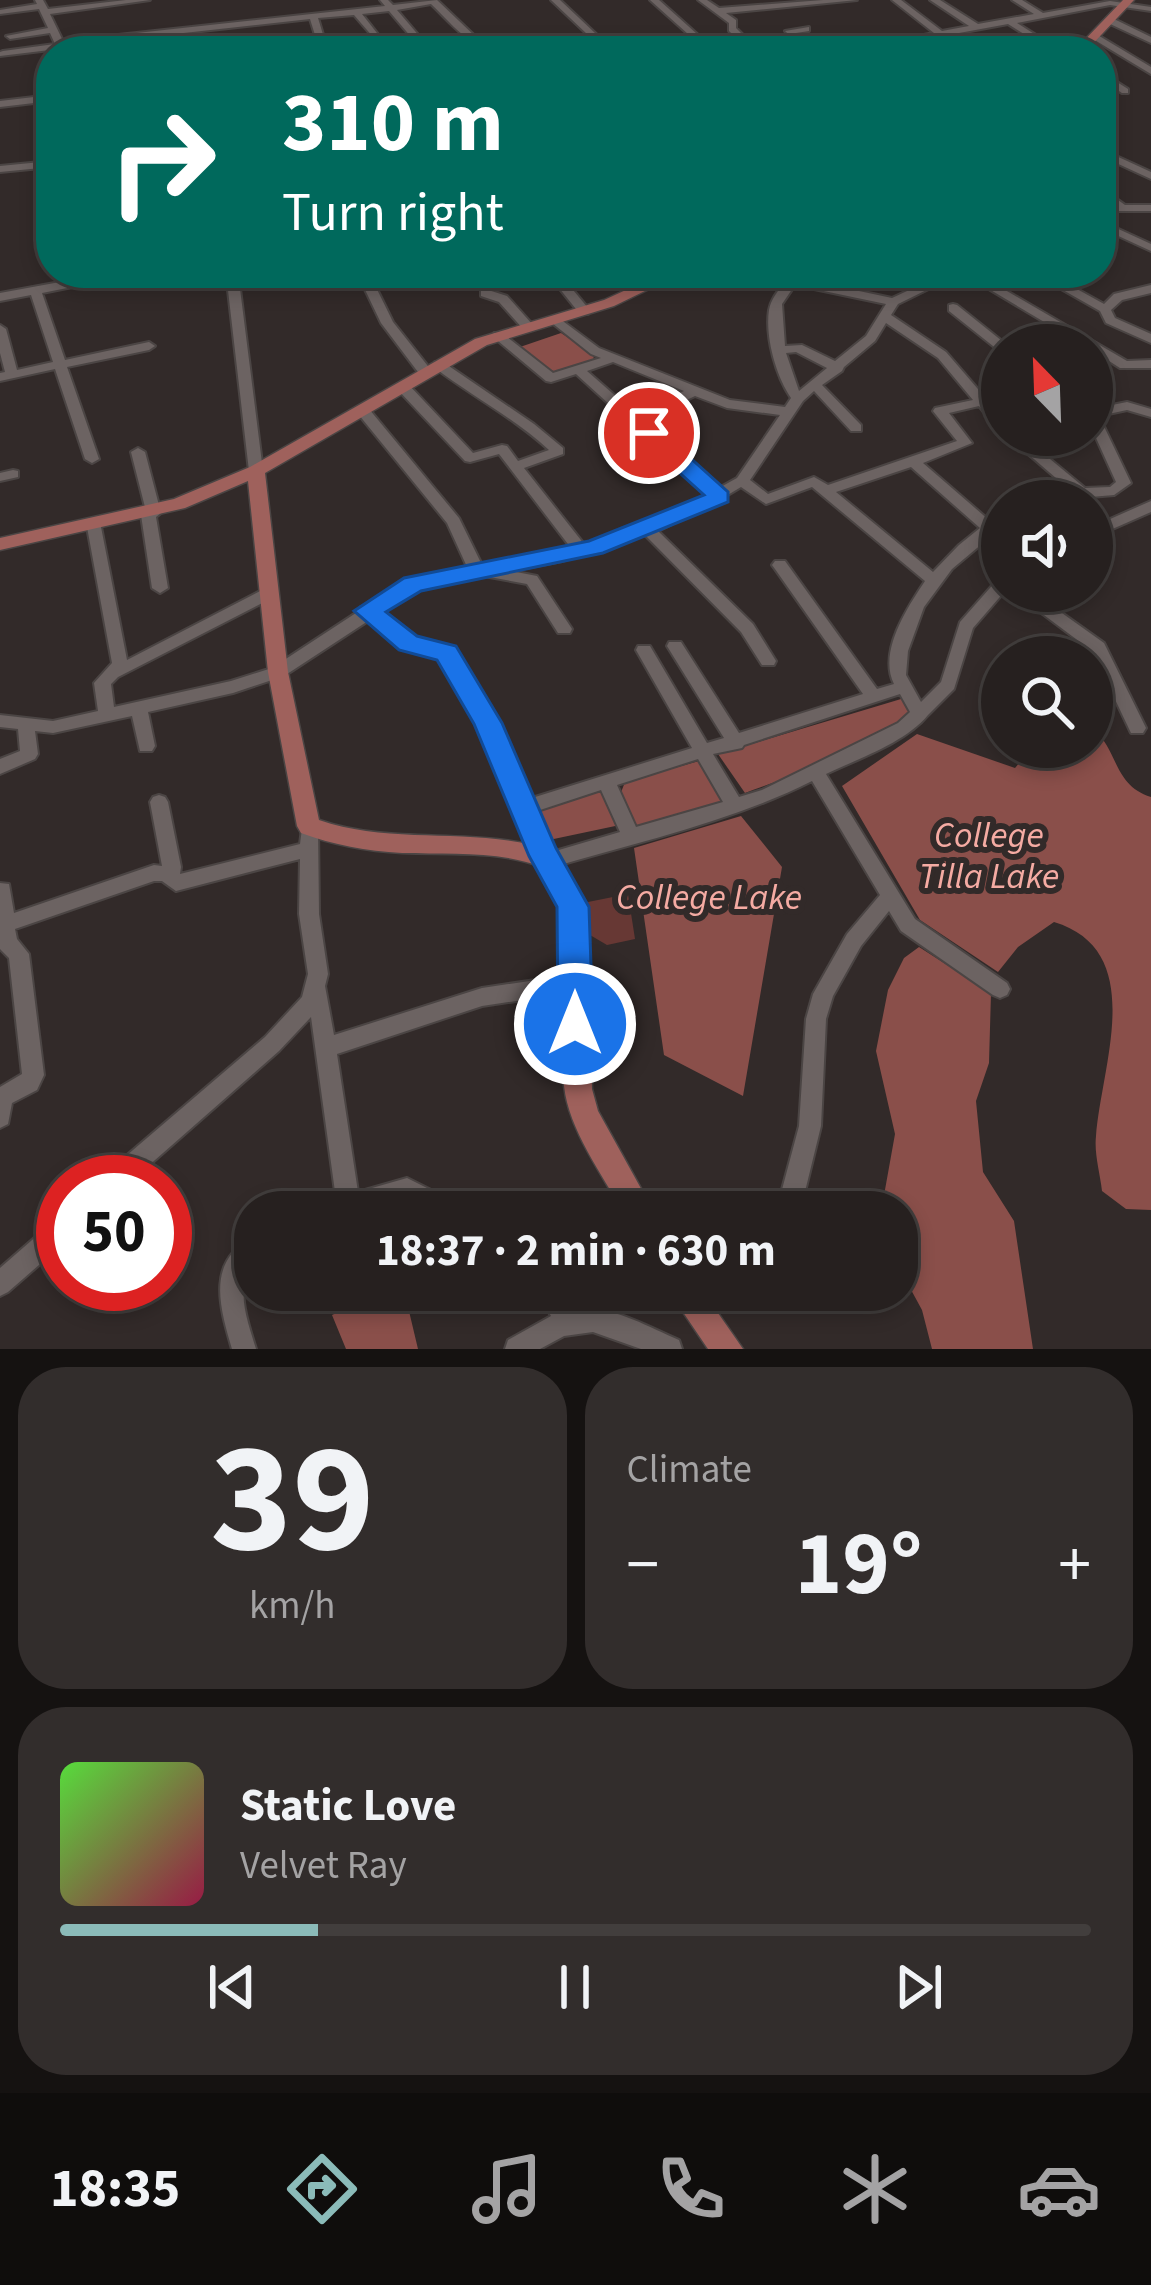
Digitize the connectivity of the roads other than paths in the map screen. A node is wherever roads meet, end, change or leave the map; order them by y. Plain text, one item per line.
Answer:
1 (146, 0) edge
2 (239, 0) edge
3 (344, 0) edge
4 (433, 0) edge
5 (554, 0) edge
6 (653, 0) edge
7 (701, 0) edge
8 (853, 0) edge
9 (896, 0) edge
10 (934, 0) edge
11 (1016, 0) edge
12 (1071, 0) edge
13 (807, 1) edge
14 (1128, 2) edge
15 (760, 3) edge
16 (28, 4) edge
17 (387, 4) edge
18 (1150, 5) edge
19 (102, 6) edge
20 (1086, 8) junction
21 (718, 10) junction
22 (0, 12) edge
23 (356, 13) junction
24 (47, 14) edge
25 (193, 16) dead end
26 (1043, 16) junction
27 (314, 18) junction
28 (248, 21) junction
29 (1111, 21) junction
30 (1010, 22) junction
31 (202, 27) junction
32 (978, 28) junction
33 (806, 29) dead end
34 (33, 33) junction
35 (941, 34) junction
36 (10, 36) dead end
37 (139, 36) edge
38 (319, 36) edge
39 (375, 36) edge
40 (415, 36) edge
41 (471, 36) edge
42 (594, 36) edge
43 (695, 36) edge
44 (741, 36) edge
45 (794, 36) edge
46 (929, 36) edge
47 (1033, 36) edge
48 (1097, 36) edge
49 (1151, 40) edge
50 (36, 42) edge
51 (1116, 49) edge
52 (36, 51) edge
53 (36, 59) edge
54 (1151, 59) edge
55 (2, 60) edge
56 (1136, 61) junction
57 (1151, 74) edge
58 (1116, 85) edge
59 (1125, 91) dead end
60 (36, 100) edge
61 (0, 104) edge
62 (1116, 162) edge
63 (1116, 162) edge
64 (36, 165) edge
65 (0, 166) edge
66 (1134, 168) junction
67 (1151, 176) edge
68 (1116, 204) edge
69 (1116, 208) edge
70 (1121, 208) junction
71 (1151, 208) edge
72 (1116, 231) edge
73 (1151, 248) edge
74 (45, 288) edge
75 (234, 288) edge
76 (370, 288) edge
77 (565, 288) edge
78 (639, 288) edge
79 (787, 288) edge
80 (826, 288) edge
81 (928, 288) edge
82 (994, 288) edge
83 (1067, 288) edge
84 (1151, 289) edge
85 (34, 290) junction
86 (485, 293) dead end
87 (0, 297) edge
88 (953, 308) dead end
89 (1105, 308) junction
90 (889, 309) junction
91 (584, 311) junction
92 (556, 320) junction
93 (1056, 324) edge
94 (528, 327) junction
95 (0, 329) edge
96 (981, 330) edge
97 (498, 336) junction
98 (1151, 339) edge
99 (149, 346) dead end
100 (782, 350) junction
101 (1113, 353) edge
102 (613, 358) junction
103 (61, 364) junction
104 (1144, 366) edge
105 (838, 368) junction
106 (433, 369) junction
107 (580, 372) junction
108 (6, 376) edge
109 (1151, 376) edge
110 (815, 385) junction
111 (403, 387) junction
112 (695, 391) junction
113 (980, 402) joint
114 (794, 405) junction
115 (1113, 409) edge
116 (364, 412) junction
117 (1151, 413) edge
118 (635, 420) junction
119 (856, 428) dead end
120 (138, 452) dead end
121 (1038, 456) edge
122 (1111, 456) edge
123 (92, 459) dead end
124 (913, 462) junction
125 (517, 466) junction
126 (256, 471) junction
127 (1067, 480) edge
128 (742, 481) junction
129 (825, 490) junction
130 (1113, 491) edge
131 (720, 497) junction
132 (1151, 506) edge
133 (981, 513) edge
134 (151, 514) junction
135 (1113, 523) edge
136 (94, 527) junction
137 (648, 530) junction
138 (981, 534) edge
139 (0, 544) edge
140 (581, 551) junction
141 (780, 566) dead end
142 (476, 569) junction
143 (934, 580) junction
144 (160, 588) dead end
145 (269, 593) junction
146 (981, 608) edge
147 (368, 611) junction
148 (1051, 612) edge
149 (564, 629) dead end
150 (675, 646) dead end
151 (644, 650) dead end
152 (768, 661) dead end
153 (118, 671) junction
154 (278, 672) junction
155 (901, 688) junction
156 (874, 697) junction
157 (139, 710) junction
158 (920, 716) junction
159 (107, 717) junction
160 (0, 721) edge
161 (26, 725) junction
162 (1137, 728) dead end
163 (736, 743) junction
164 (146, 746) dead end
165 (703, 754) junction
166 (0, 767) edge
167 (817, 774) junction
168 (608, 787) junction
169 (159, 802) dead end
170 (527, 806) junction
171 (735, 807) junction
172 (631, 837) junction
173 (308, 838) junction
174 (547, 858) junction
175 (167, 874) junction
176 (2, 890) edge
177 (890, 896) junction
178 (2, 925) edge
179 (575, 982) junction
180 (1000, 989) dead end
181 (316, 990) junction
182 (325, 1048) junction
183 (0, 1117) edge
184 (144, 1155) edge
185 (338, 1191) edge
186 (627, 1191) edge
187 (793, 1191) edge
188 (36, 1252) edge
189 (0, 1284) edge
190 (237, 1311) edge
191 (562, 1311) edge
192 (699, 1311) edge
193 (567, 1319) junction
194 (244, 1349) edge
195 (517, 1349) edge
196 (670, 1349) edge
197 (727, 1349) edge

1 - 19 street
2 - 28 street
3 - 23 street
4 - 17 street
4 - 41 street
5 - 42 street
6 - 43 street
7 - 21 street
8 - 13 street
9 - 35 street
10 - 32 street
11 - 26 street
12 - 20 street
13 - 15 street
14 - 18 street
14 - 20 street
14 - 29 main road
15 - 21 street
16 - 22 street
16 - 24 street
17 - 23 street
17 - 40 street
19 - 24 street
20 - 26 street
21 - 44 street
23 - 27 street
23 - 39 street
24 - 34 street
25 - 31 street
26 - 30 street
27 - 28 street
27 - 38 street
28 - 31 street
29 - 48 main road
29 - 49 street
30 - 32 street
30 - 47 street
31 - 37 street
32 - 35 street
33 - 45 street
34 - 36 street
34 - 50 street
35 - 46 street
51 - 56 street
52 - 55 street
53 - 55 street
54 - 56 street
56 - 57 street
58 - 59 street
60 - 61 street
62 - 66 street
63 - 66 street
64 - 65 street
66 - 67 street
68 - 70 street
69 - 70 street
70 - 71 street
72 - 73 street
74 - 85 street
75 - 126 street
76 - 106 street
77 - 91 street
78 - 91 main road
79 - 100 street
80 - 90 street
81 - 90 street
82 - 93 street
83 - 89 street
84 - 89 street
85 - 87 street
85 - 103 street
86 - 94 street
88 - 96 street
89 - 98 street
90 - 105 street
90 - 113 street
91 - 92 main road
92 - 94 main road
92 - 102 street
94 - 97 main road
95 - 108 street
97 - 106 main road
97 - 107 street
99 - 103 street
100 - 105 street
100 - 114 street
101 - 104 street
102 - 107 street
102 - 112 street
103 - 108 street
103 - 123 street
104 - 109 street
105 - 110 street
106 - 111 main road
106 - 125 street
107 - 118 street
110 - 114 street
110 - 119 street
111 - 116 main road
111 - 125 street
112 - 114 street
112 - 118 street
113 - 124 street
114 - 128 street
115 - 117 street
116 - 126 main road
116 - 142 street
118 - 131 street
120 - 134 street
121 - 127 street
122 - 130 street
124 - 129 street
124 - 133 street
125 - 140 street
126 - 134 main road
126 - 145 main road
128 - 129 street
128 - 131 street
129 - 143 street
131 - 137 street
132 - 135 street
134 - 136 main road
134 - 144 street
136 - 139 main road
136 - 153 street
137 - 140 street
137 - 152 street
138 - 143 street
140 - 142 street
141 - 156 street
142 - 147 street
142 - 149 street
143 - 155 street
145 - 153 street
145 - 154 main road
146 - 158 street
147 - 154 street
147 - 170 street
148 - 162 street
150 - 163 street
151 - 165 street
153 - 159 street
154 - 157 street
154 - 173 main road
155 - 156 street
155 - 158 street
156 - 163 street
157 - 159 street
157 - 164 street
158 - 167 street
159 - 161 street
160 - 161 street
161 - 166 street
163 - 165 street
165 - 168 street
165 - 171 street
167 - 171 street
167 - 177 street
168 - 170 street
168 - 172 street
169 - 175 street
170 - 174 street
171 - 172 street
172 - 174 street
173 - 174 main road
173 - 175 street
173 - 181 street
174 - 179 main road
175 - 178 street
176 - 178 street
177 - 180 street
177 - 187 street
178 - 183 street
179 - 182 street
179 - 186 main road
181 - 182 street
181 - 184 street
182 - 185 street
188 - 189 street
190 - 194 street
191 - 193 street
192 - 197 main road
193 - 195 street
193 - 196 street

